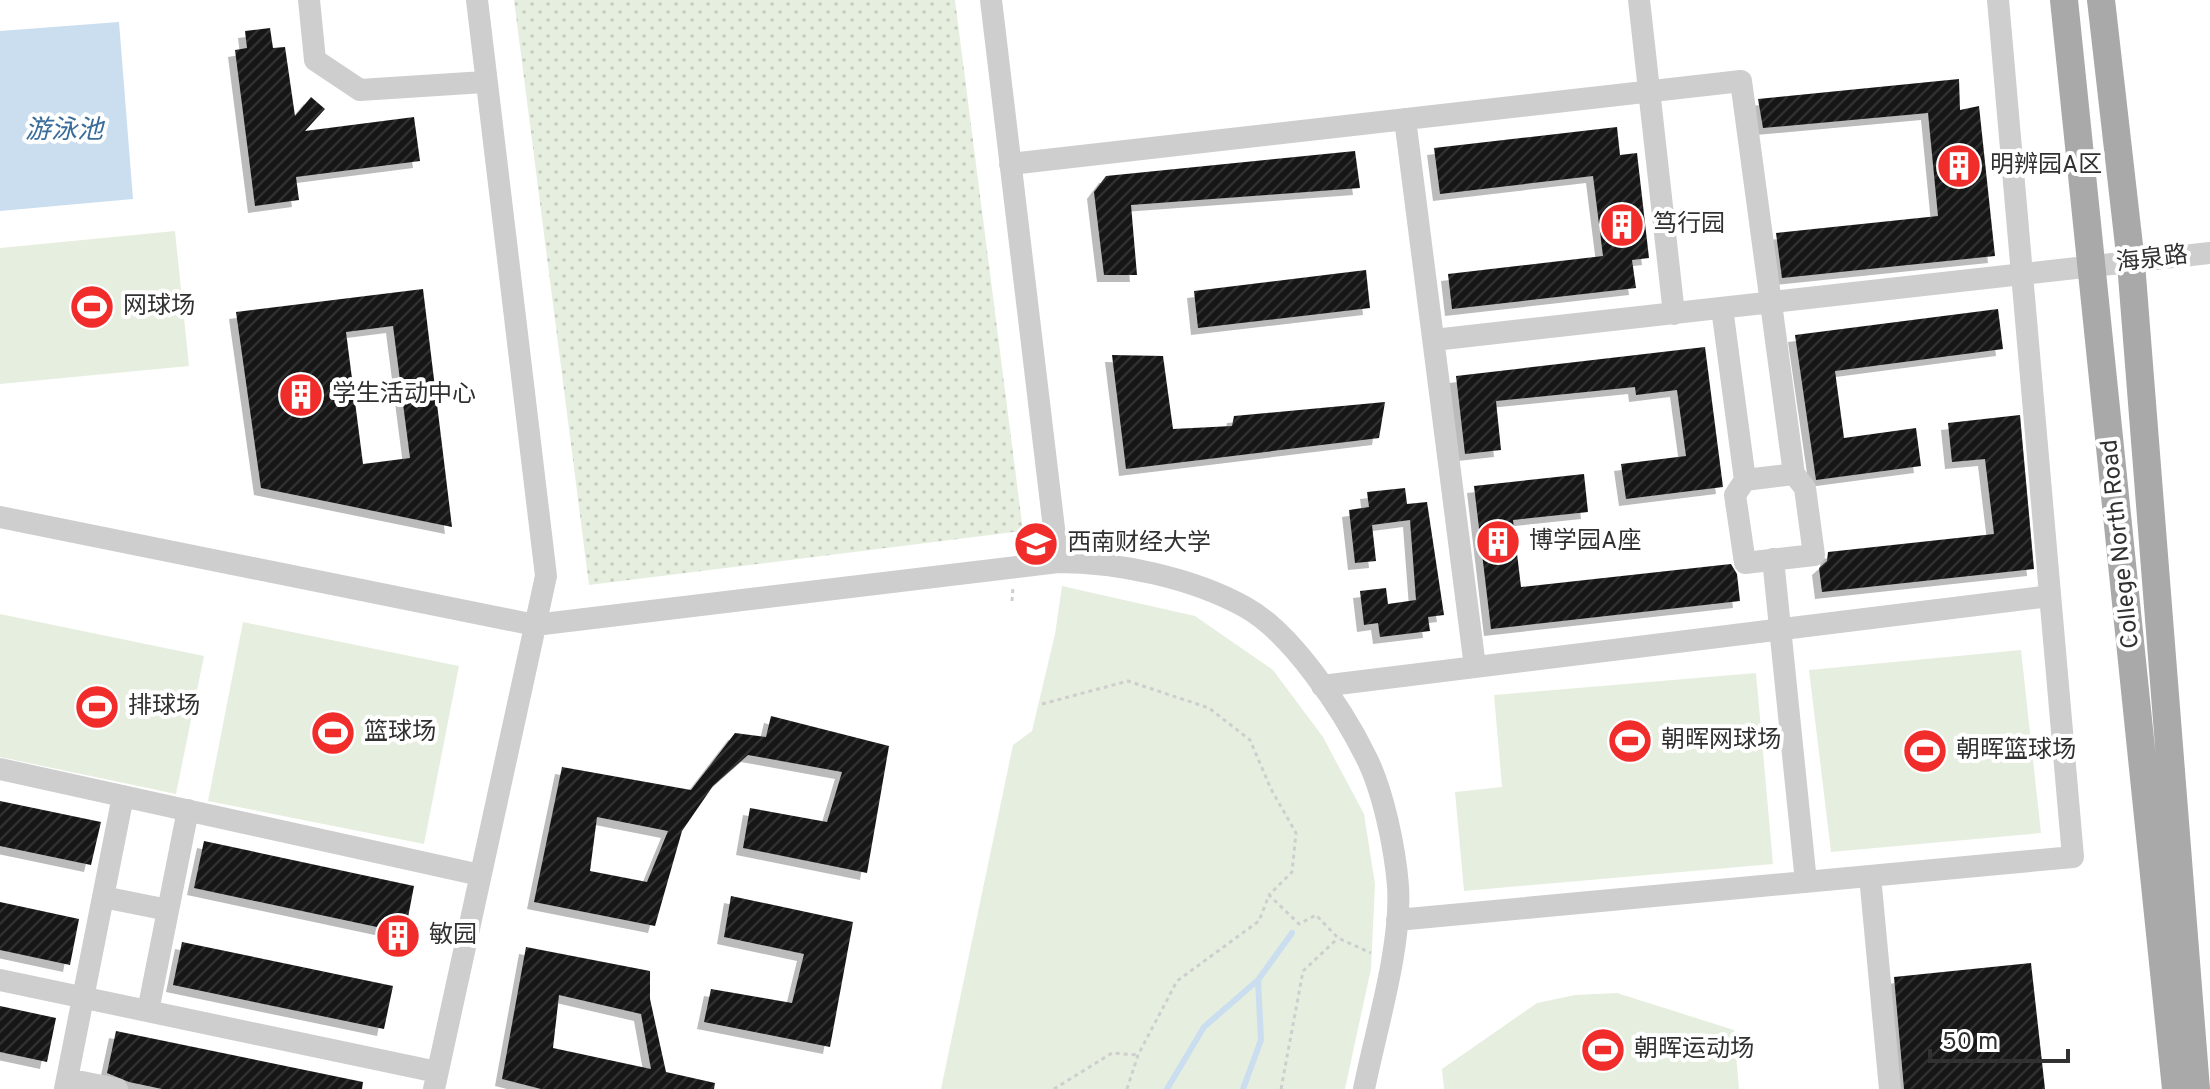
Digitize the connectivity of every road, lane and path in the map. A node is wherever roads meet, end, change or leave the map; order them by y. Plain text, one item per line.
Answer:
1 (309, 0) edge
2 (477, 0) edge
3 (991, 0) edge
4 (1639, 0) edge
5 (1998, 0) edge
6 (2064, 0) edge
7 (2101, 0) edge
8 (484, 82) junction
9 (1649, 91) junction
10 (1405, 119) junction
11 (1010, 164) junction
12 (2210, 253) edge
13 (2131, 263) junction
14 (2094, 267) junction
15 (2022, 275) junction
16 (1771, 303) junction
17 (1722, 308) junction
18 (1674, 314) junction
19 (1434, 340) junction
20 (1794, 474) junction
21 (1745, 480) junction
22 (0, 517) edge
23 (1773, 559) junction
24 (1058, 562) junction
25 (2050, 596) junction
26 (535, 625) junction
27 (1780, 629) junction
28 (1475, 667) junction
29 (1322, 686) junction
30 (1042, 704) dead end
31 (0, 769) edge
32 (123, 796) junction
33 (188, 810) junction
34 (480, 875) junction
35 (1870, 876) junction
36 (1806, 882) junction
37 (1269, 895) junction
38 (103, 897) junction
39 (168, 910) junction
40 (1397, 920) junction
41 (1338, 938) junction
42 (1389, 961) junction
43 (0, 980) edge
44 (83, 997) junction
45 (148, 1011) junction
46 (1138, 1055) junction
47 (436, 1080) edge
48 (66, 1084) edge
49 (117, 1089) edge
50 (1054, 1089) edge
51 (1127, 1089) edge
52 (1281, 1089) edge
53 (1364, 1089) edge
54 (1890, 1089) edge
55 (2176, 1089) edge
56 (2196, 1089) edge

1 - 8 street
2 - 8 street
3 - 11 street
4 - 9 street
5 - 15 street
6 - 14 main road, College North Road
7 - 13 main road, College North Road
8 - 26 street
9 - 10 street
9 - 16 street
9 - 18 street
10 - 11 street
10 - 19 street
11 - 24 street
12 - 13 street, 海泉路
13 - 14 street, 海泉路
13 - 56 main road, College North Road
14 - 15 street, 海泉路
14 - 55 main road, College North Road
15 - 16 street, 海泉路
15 - 25 street
16 - 17 street, 海泉路
16 - 20 street
17 - 18 street, 海泉路
17 - 21 street
18 - 19 street, 海泉路
19 - 28 street
20 - 21 street
20 - 23 street
21 - 23 street
22 - 26 street
23 - 27 street
24 - 26 street
24 - 29 street
25 - 27 street
25 - 35 street
26 - 34 street
27 - 28 street
27 - 36 street
28 - 29 street
29 - 40 street
30 - 37 path
31 - 32 street
32 - 33 street
32 - 38 street
33 - 34 street
33 - 39 street
34 - 47 street
35 - 36 street
35 - 54 street
36 - 40 street
37 - 41 path
37 - 46 path
38 - 39 street
38 - 44 street
39 - 45 street
40 - 42 street
41 - 42 path
41 - 52 path
42 - 53 street
43 - 44 street
44 - 45 street
44 - 48 street
45 - 47 street
46 - 50 path
46 - 51 path
48 - 49 street

